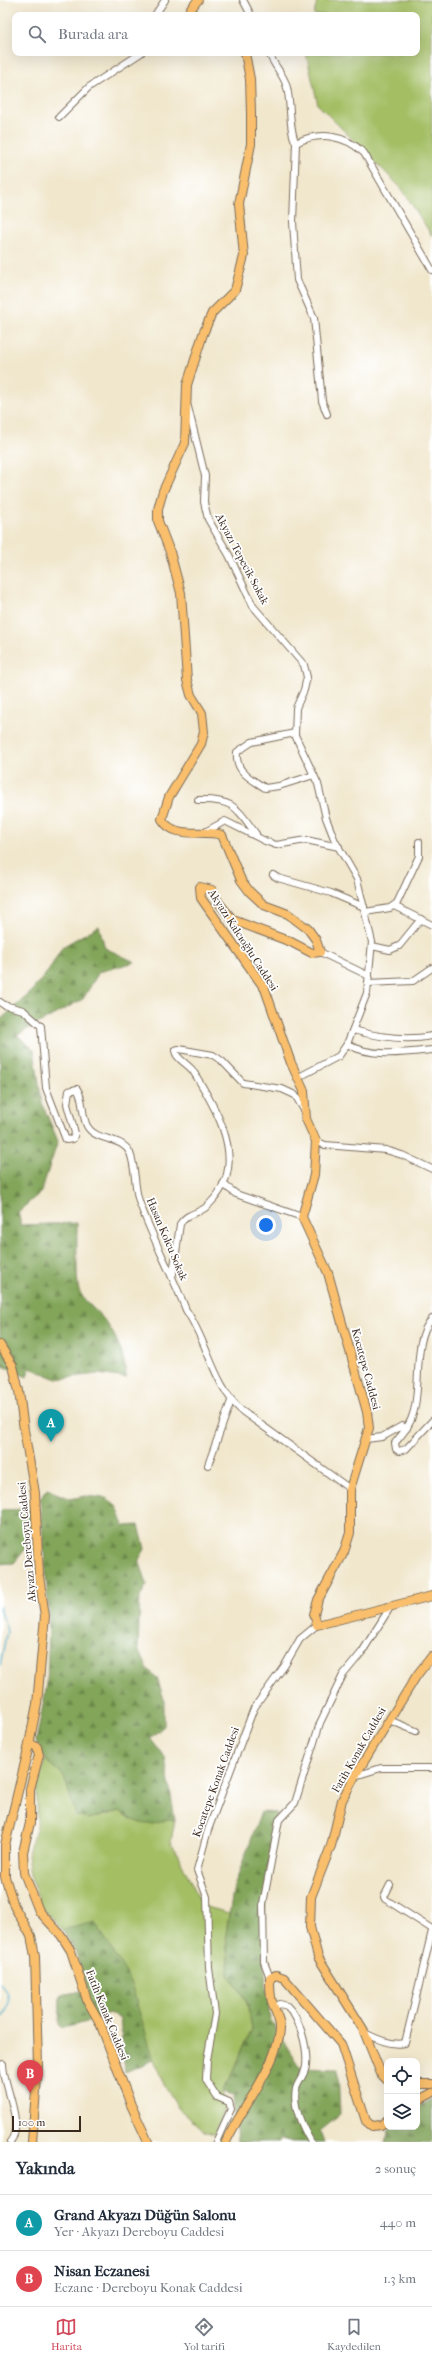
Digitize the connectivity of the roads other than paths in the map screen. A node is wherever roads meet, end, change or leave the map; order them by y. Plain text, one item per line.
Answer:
1 (165, 0) edge
2 (198, 0) edge
3 (243, 0) edge
4 (156, 12) edge
5 (190, 12) edge
6 (249, 12) edge
7 (137, 56) edge
8 (245, 56) edge
9 (271, 56) edge
10 (59, 117) dead end
11 (296, 143) junction
12 (432, 270) edge
13 (186, 396) junction
14 (327, 414) dead end
15 (295, 732) junction
16 (314, 775) junction
17 (198, 800) dead end
18 (205, 832) junction
19 (258, 837) junction
20 (419, 842) dead end
21 (339, 847) junction
22 (273, 875) dead end
23 (394, 906) junction
24 (365, 909) junction
25 (421, 919) junction
26 (432, 925) edge
27 (372, 946) junction
28 (320, 952) junction
29 (432, 968) edge
30 (368, 979) junction
31 (0, 1002) edge
32 (353, 1030) junction
33 (432, 1036) edge
34 (347, 1044) junction
35 (432, 1050) edge
36 (299, 1077) junction
37 (305, 1111) junction
38 (316, 1141) junction
39 (432, 1169) edge
40 (223, 1184) junction
41 (302, 1217) junction
42 (172, 1274) junction
43 (432, 1319) edge
44 (0, 1345) edge
45 (231, 1401) junction
46 (432, 1421) edge
47 (407, 1428) junction
48 (366, 1439) junction
49 (208, 1465) dead end
50 (350, 1489) junction
51 (432, 1596) edge
52 (391, 1606) junction
53 (317, 1625) junction
54 (432, 1656) edge
55 (390, 1720) junction
56 (416, 1731) dead end
57 (30, 1742) junction
58 (432, 1768) edge
59 (355, 1776) junction
60 (390, 1885) dead end
61 (432, 1930) edge
62 (425, 1962) junction
63 (432, 1962) edge
64 (270, 1978) junction
65 (274, 2007) junction
66 (365, 2033) junction
67 (2, 2064) dead end
68 (384, 2078) edge
69 (420, 2084) edge
70 (432, 2084) edge
71 (432, 2092) edge
72 (420, 2100) edge
73 (384, 2122) edge
74 (32, 2141) edge
75 (10, 2142) edge
76 (148, 2142) edge
77 (216, 2142) edge
78 (226, 2142) edge
79 (311, 2142) edge

1 - 4 street
2 - 5 main road
3 - 6 street
7 - 10 street
8 - 13 main road
9 - 11 street
11 - 12 street
11 - 14 street
13 - 15 street, Akyazı Tepecik Sokak
13 - 18 main road
15 - 16 street, Akyazı Tepecik Sokak
15 - 16 street
16 - 21 street, Akyazı Tepecik Sokak
17 - 19 street
18 - 19 street
18 - 28 main road
19 - 21 street
20 - 23 street
21 - 24 street, Akyazı Tepecik Sokak
22 - 24 street
23 - 24 street
23 - 25 street
24 - 27 street, Akyazı Tepecik Sokak
25 - 26 street
25 - 27 street
27 - 30 street, Akyazı Tepecik Sokak
28 - 30 street
28 - 36 main road, Akyazı Kalcıoğlu Caddesi
29 - 30 street
30 - 32 street, Akyazı Tepecik Sokak
31 - 42 street, Hasan Kolcu Sokak
32 - 33 street
32 - 34 street, Akyazı Tepecik Sokak
34 - 35 street
34 - 36 street, Akyazı Tepecik Sokak
36 - 37 main road, Akyazı Kalcıoğlu Caddesi
37 - 38 main road, Akyazı Kalcıoğlu Caddesi
37 - 40 street
38 - 39 street
38 - 41 main road
40 - 41 street
40 - 42 street
41 - 48 main road, Kocatepe Caddesi
42 - 45 street, Hasan Kolcu Sokak
43 - 47 street
44 - 57 main road, Akyazı Dereboyu Caddesi
45 - 49 street
45 - 50 street, Hasan Kolcu Sokak
46 - 47 street
47 - 48 street
48 - 50 main road, Kocatepe Caddesi
50 - 53 main road, Kocatepe Caddesi
51 - 52 main road, Kocatepe Konak Caddesi
52 - 53 main road, Kocatepe Konak Caddesi
52 - 64 street
53 - 77 street, Kocatepe Konak Caddesi
54 - 55 main road, Fatih Konak Caddesi
55 - 56 street
55 - 59 main road, Fatih Konak Caddesi
57 - 74 main road, Akyazı Dereboyu Caddesi
57 - 76 main road, Fatih Konak Caddesi
58 - 59 street
59 - 66 main road, Fatih Konak Caddesi
60 - 61 street
61 - 62 street
62 - 63 street
62 - 66 street
64 - 65 main road
64 - 73 main road
65 - 78 main road
65 - 79 street
66 - 68 main road, Fatih Konak Caddesi
67 - 75 street
69 - 70 main road
71 - 72 main road

